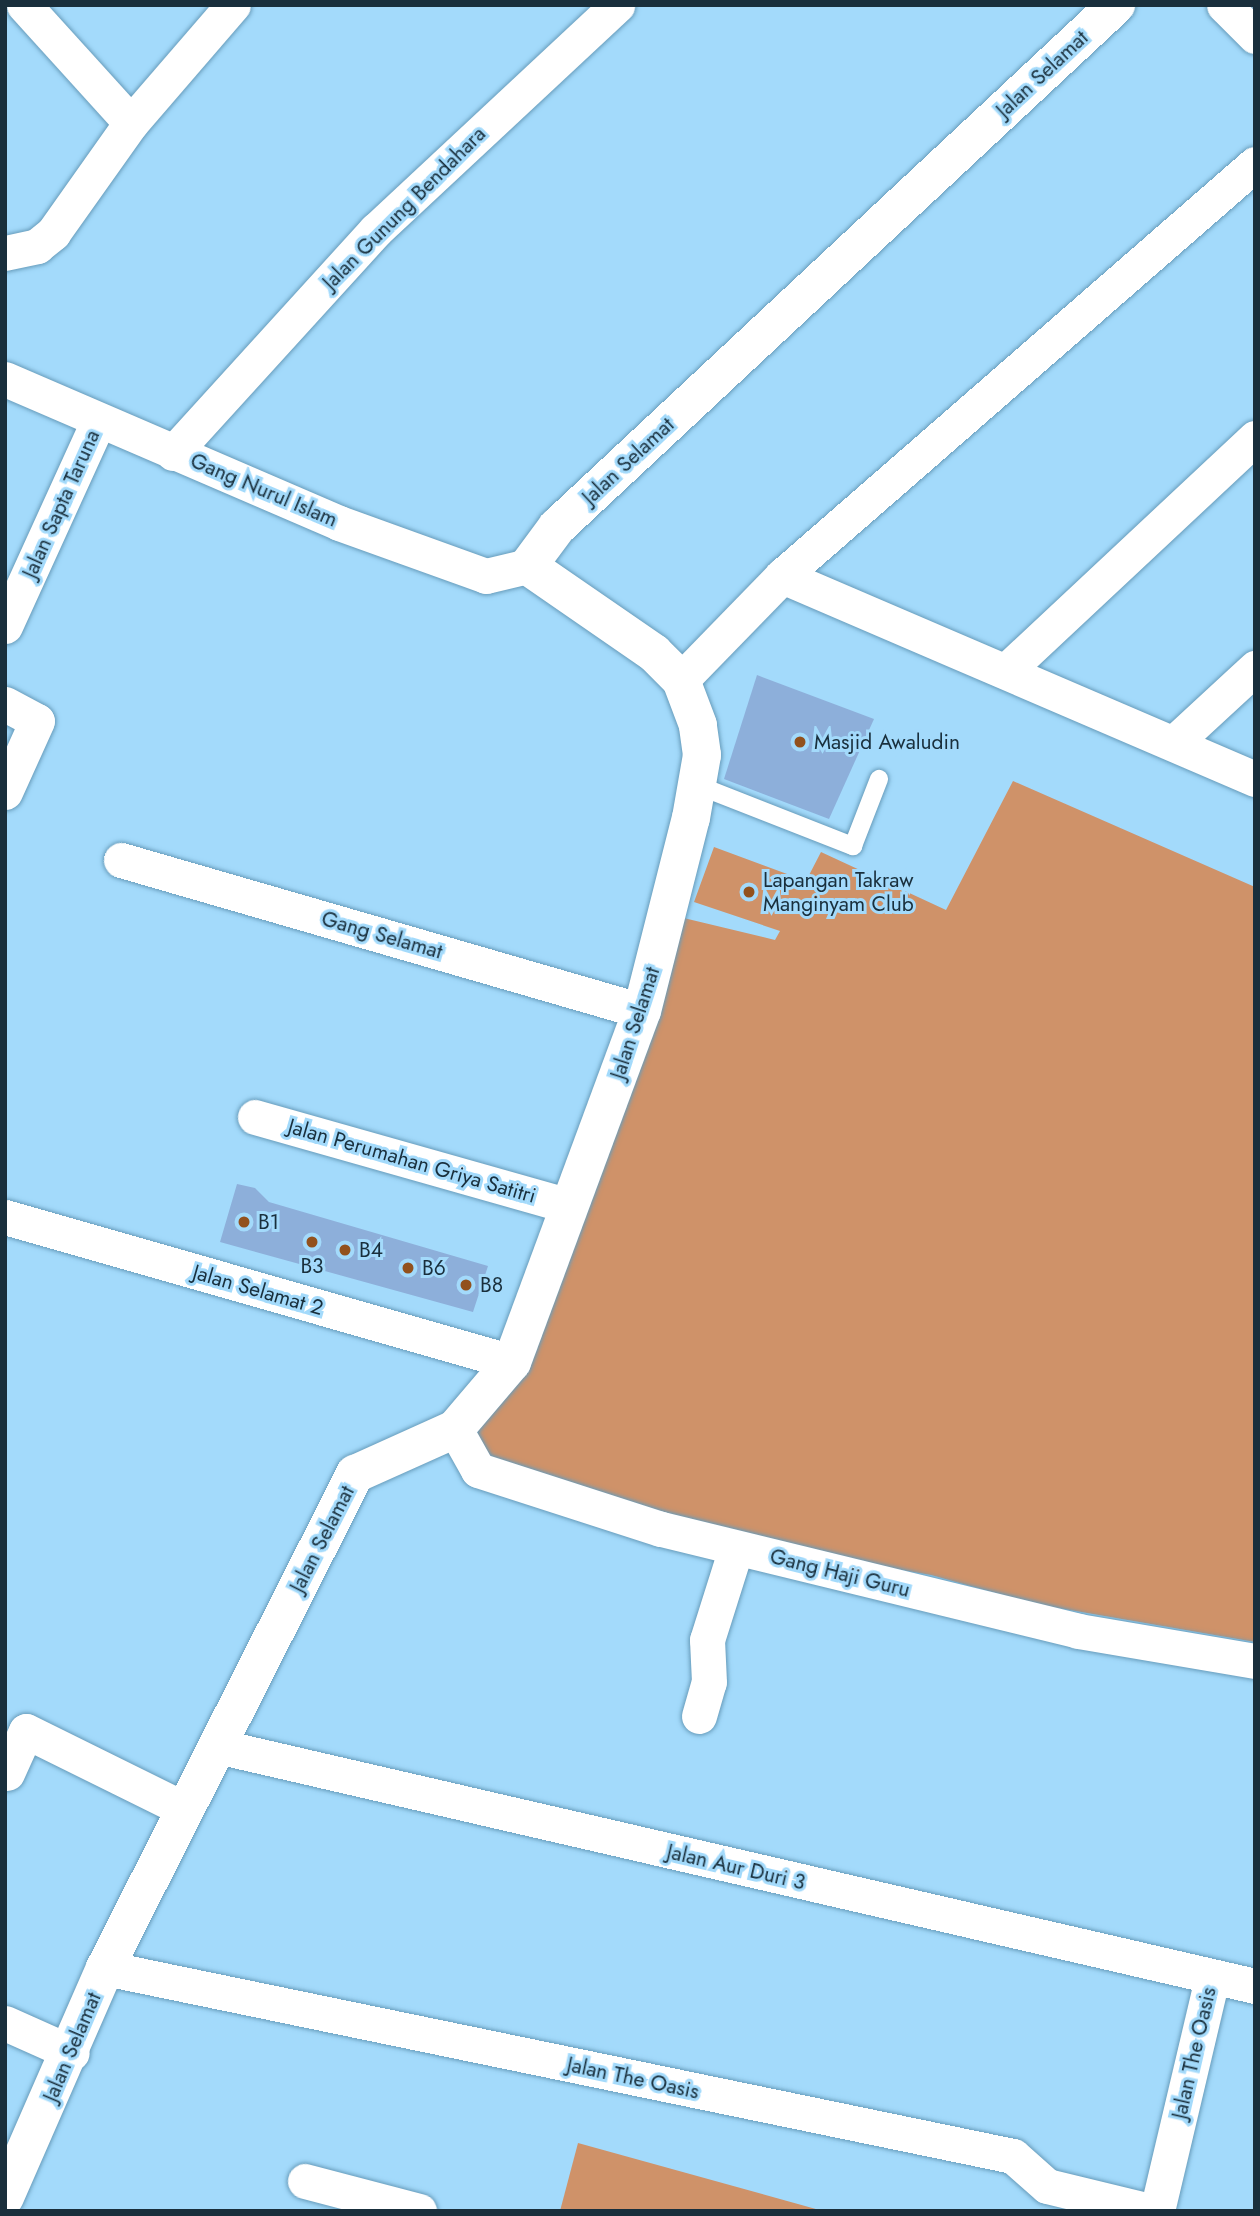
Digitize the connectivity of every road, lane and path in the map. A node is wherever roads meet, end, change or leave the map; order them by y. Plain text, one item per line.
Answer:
1 (7, 5) edge
2 (24, 5) edge
3 (233, 5) edge
4 (617, 5) edge
5 (1116, 5) edge
6 (1224, 5) edge
7 (5, 11) edge
8 (1255, 36) edge
9 (131, 123) junction
10 (1255, 164) edge
11 (5, 253) edge
12 (5, 379) edge
13 (99, 420) junction
14 (1255, 439) edge
15 (173, 453) junction
16 (528, 566) junction
17 (782, 576) junction
18 (5, 626) edge
19 (1255, 668) edge
20 (1006, 671) junction
21 (681, 680) junction
22 (5, 704) edge
23 (1176, 741) junction
24 (879, 779) dead end
25 (1255, 779) edge
26 (697, 785) junction
27 (5, 792) edge
28 (121, 860) dead end
29 (642, 1011) junction
30 (254, 1116) dead end
31 (570, 1206) junction
32 (5, 1217) edge
33 (512, 1362) junction
34 (455, 1429) junction
35 (736, 1548) junction
36 (1255, 1661) edge
37 (699, 1716) dead end
38 (217, 1746) junction
39 (7, 1773) dead end
40 (184, 1809) junction
41 (105, 1968) junction
42 (1212, 1978) junction
43 (1255, 1986) edge
44 (5, 2023) edge
45 (72, 2053) junction
46 (305, 2180) dead end
47 (5, 2197) edge
48 (419, 2211) edge
49 (1150, 2211) edge
50 (1157, 2211) edge

1 - 7 street
2 - 9 street
3 - 9 street
4 - 15 street, Jalan Gunung Bendahara
5 - 16 street, Jalan Selamat
6 - 8 street
9 - 11 street
10 - 17 street
12 - 13 street, Gang Nurul Islam
13 - 15 street, Gang Nurul Islam
13 - 18 street, Jalan Sapta Taruna
14 - 20 street
15 - 16 street, Gang Nurul Islam
16 - 21 street, Jalan Selamat
17 - 20 street
17 - 21 street
19 - 23 street
20 - 23 street
21 - 26 street, Jalan Selamat
22 - 27 street
23 - 25 street
24 - 26 lane
26 - 29 street, Jalan Selamat
28 - 29 street, Gang Selamat
29 - 31 street, Jalan Selamat
30 - 31 street, Jalan Perumahan Griya Satitri
31 - 33 street, Jalan Selamat
32 - 33 street, Jalan Selamat 2
33 - 34 street, Jalan Selamat
34 - 35 street, Gang Haji Guru
34 - 38 street, Jalan Selamat
35 - 36 street, Gang Haji Guru
35 - 37 street
38 - 40 street, Jalan Selamat
38 - 42 street, Jalan Aur Duri 3
39 - 40 street
40 - 41 street, Jalan Selamat
41 - 45 street, Jalan Selamat
41 - 49 street, Jalan The Oasis
42 - 43 street, Jalan Aur Duri 3
42 - 50 street, Jalan The Oasis
44 - 45 street
45 - 47 street, Jalan Selamat
46 - 48 street

